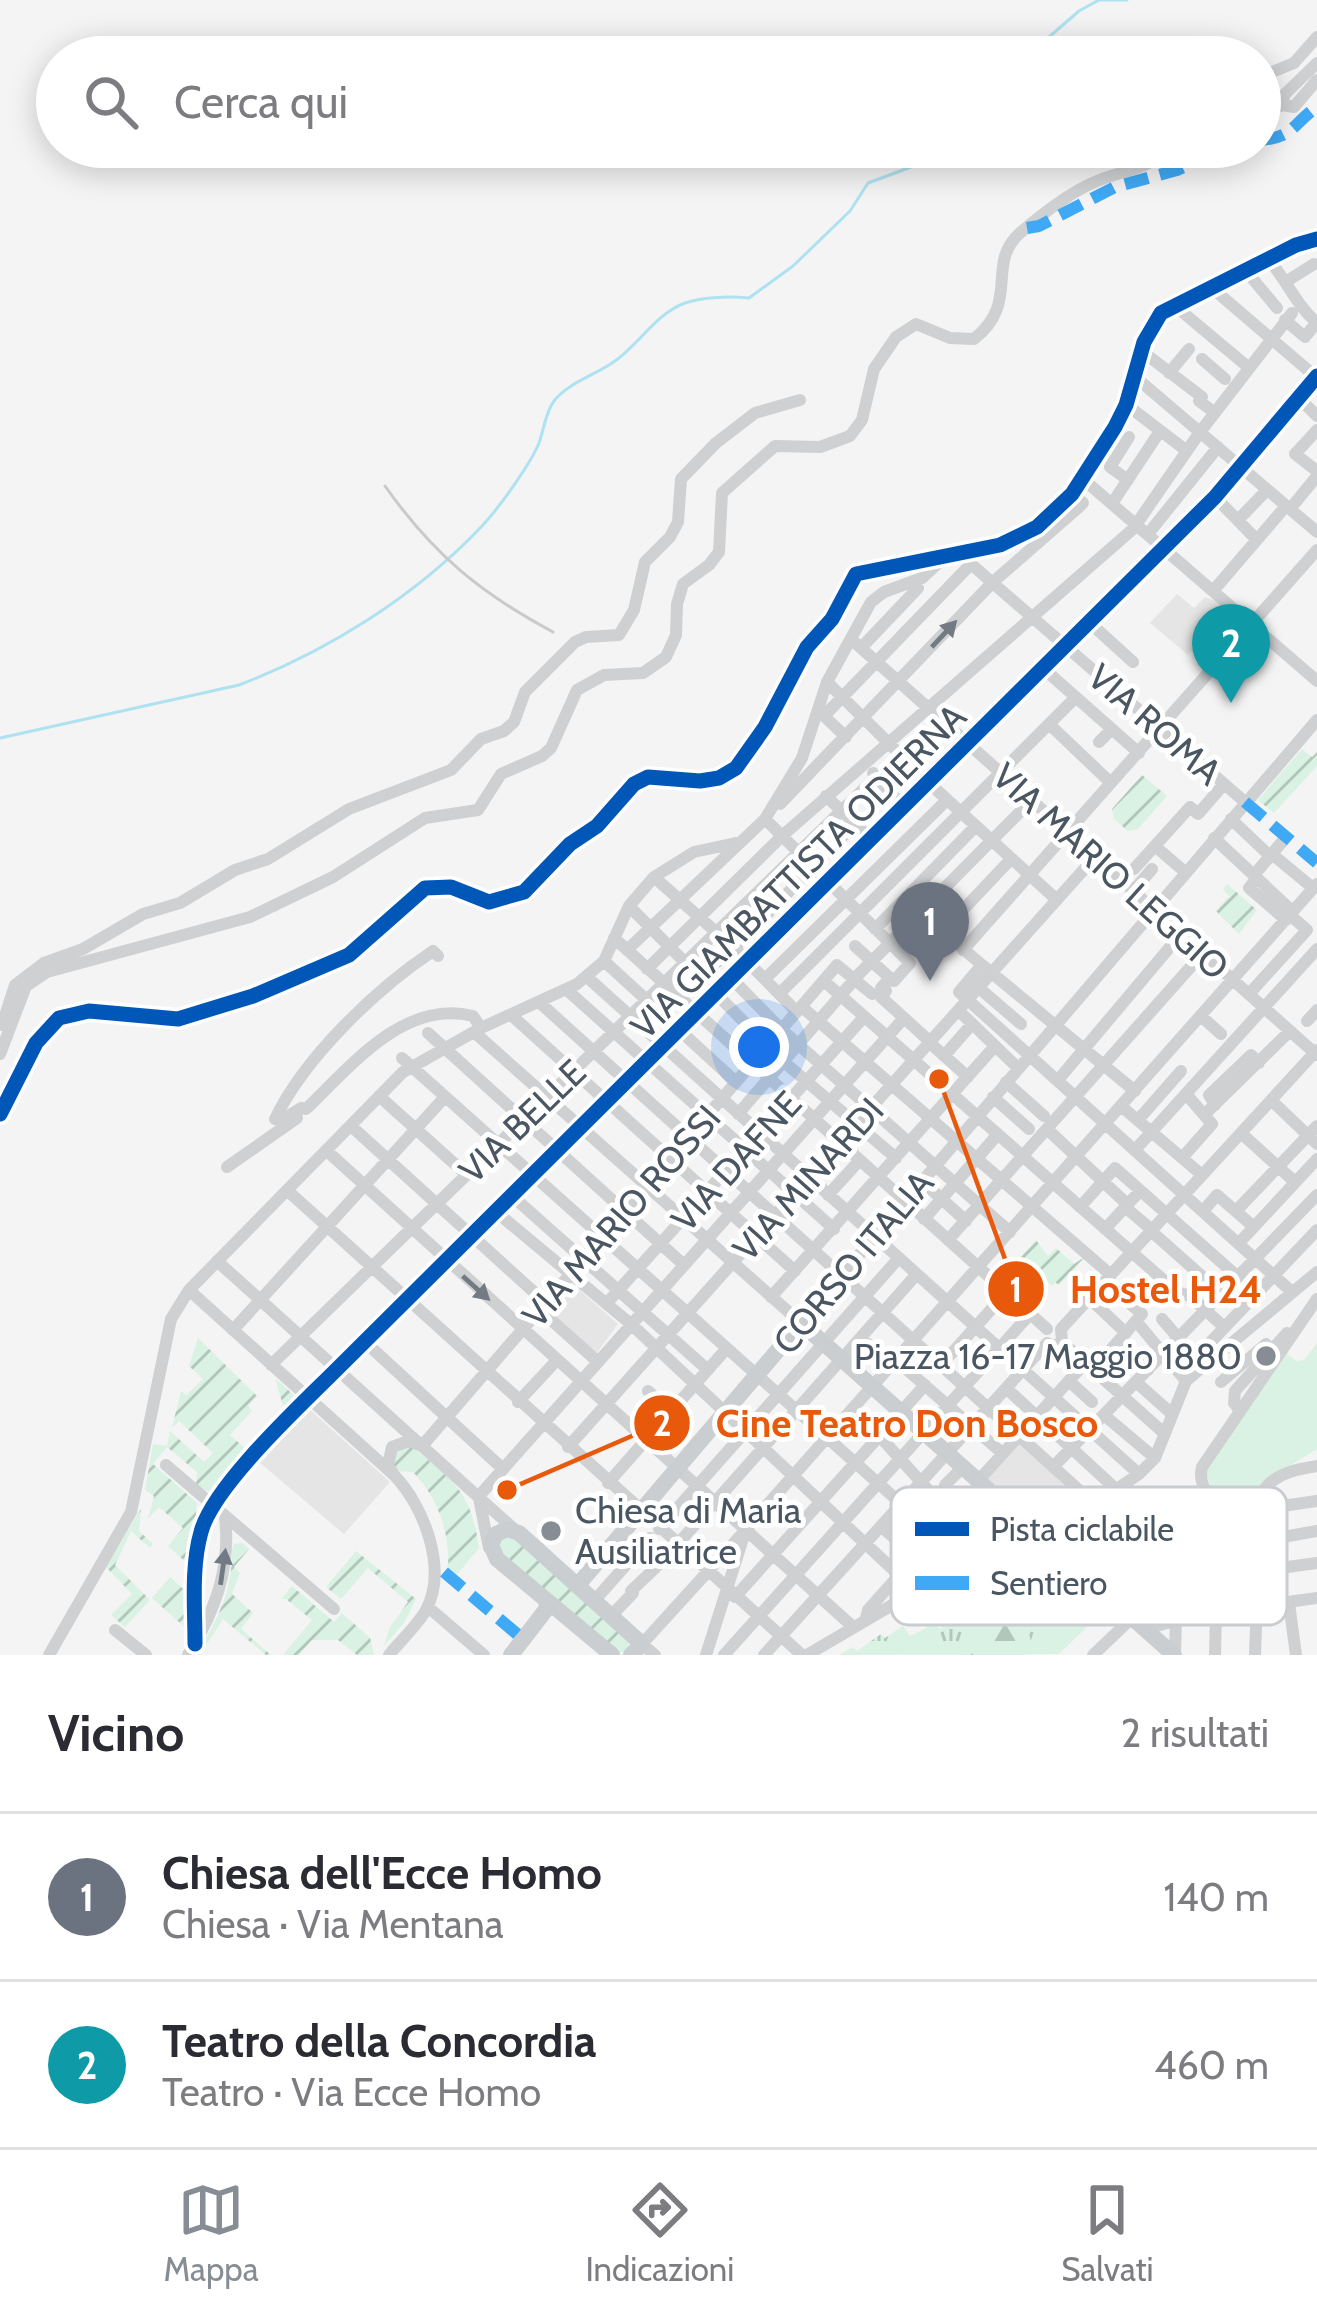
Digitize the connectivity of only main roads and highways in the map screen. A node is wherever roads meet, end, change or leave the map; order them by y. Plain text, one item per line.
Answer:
1 (985, 1487) edge
2 (577, 1586) junction
3 (545, 1599) junction
4 (568, 1618) junction
5 (1141, 1625) edge
6 (643, 1651) edge
7 (511, 1655) edge
8 (524, 1655) edge
9 (612, 1655) edge
10 (1175, 1655) edge

1 - 2 main road, CORSO ITALIA
2 - 3 main road
2 - 6 main road
3 - 4 main road
3 - 7 main road
4 - 8 main road
4 - 9 main road
5 - 10 main road, CORSO ITALIA

